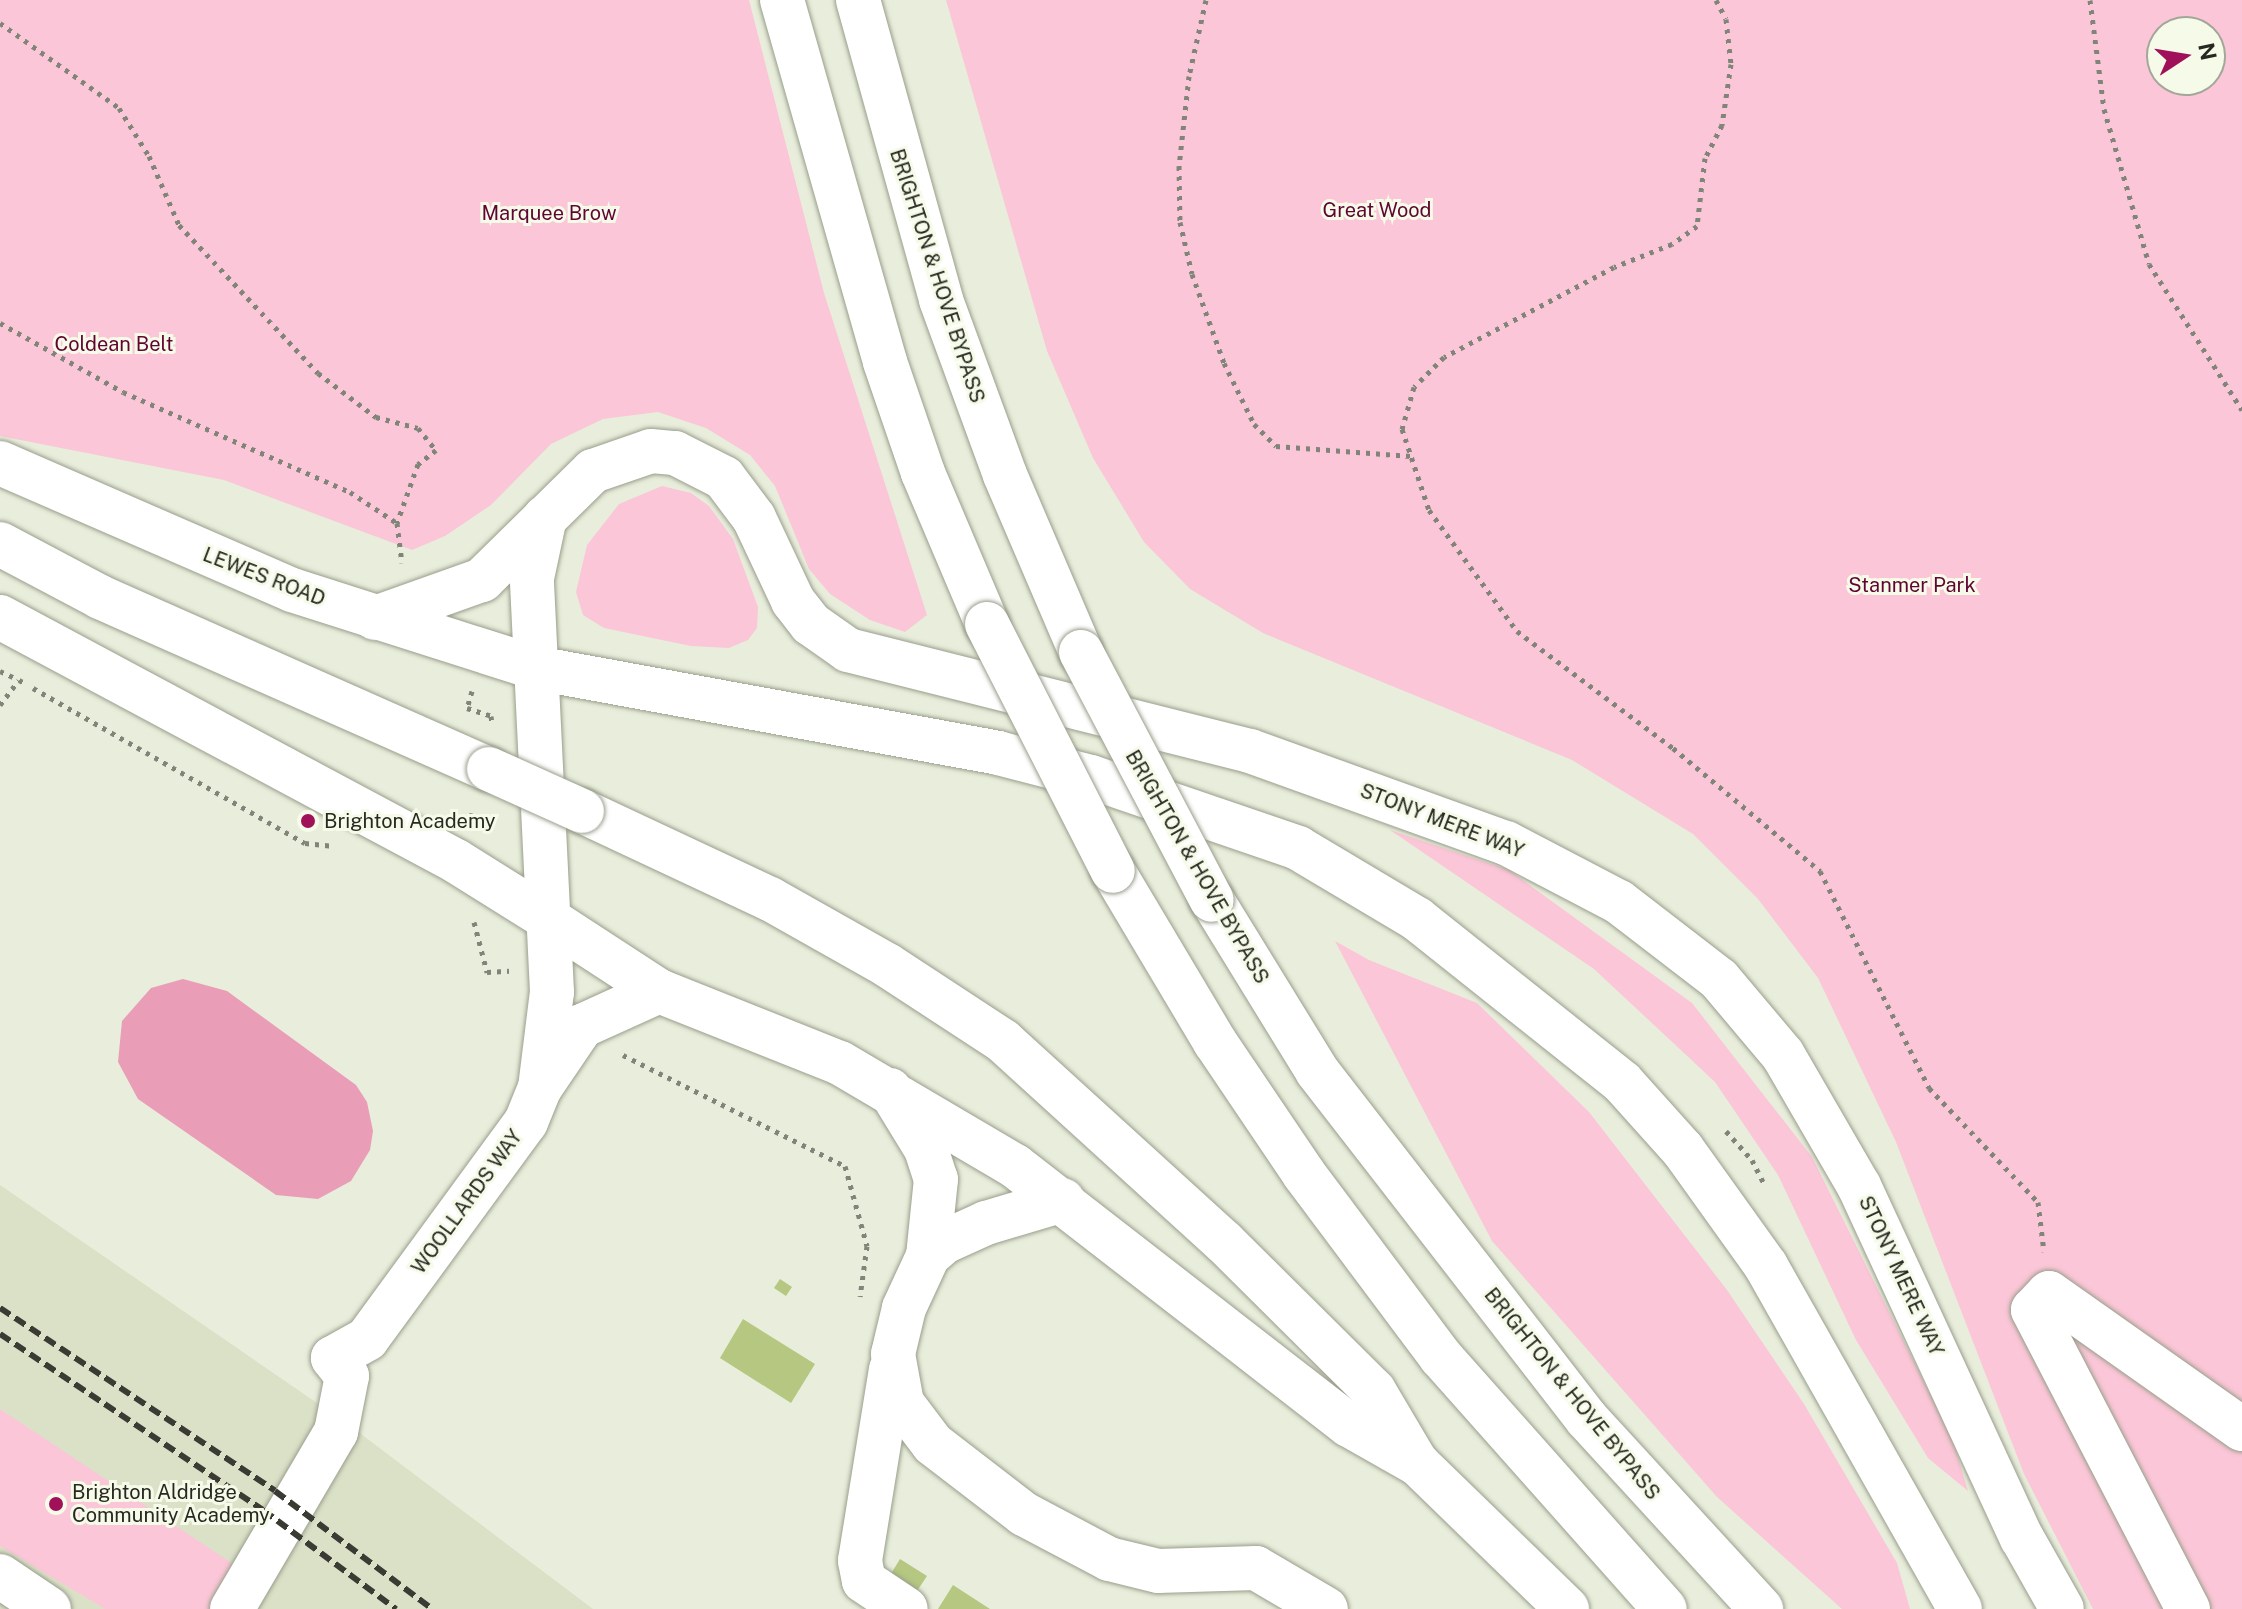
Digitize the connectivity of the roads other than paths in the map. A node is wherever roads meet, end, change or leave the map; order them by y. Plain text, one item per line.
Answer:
1 (782, 0) edge
2 (858, 0) edge
3 (0, 463) edge
4 (545, 517) junction
5 (0, 544) edge
6 (0, 617) edge
7 (375, 618) junction
8 (536, 668) junction
9 (550, 920) junction
10 (659, 991) junction
11 (540, 1088) junction
12 (890, 1090) junction
13 (1063, 1200) junction
14 (928, 1256) junction
15 (893, 1354) junction
16 (2242, 1429) edge
17 (1418, 1464) junction
18 (0, 1576) edge
19 (49, 1609) edge
20 (232, 1609) edge
21 (906, 1609) edge
22 (1326, 1609) edge
23 (1567, 1609) edge
24 (1665, 1609) edge
25 (1761, 1609) edge
26 (1960, 1609) edge
27 (2062, 1609) edge
28 (2188, 1609) edge

1 - 24 main road, bridge
2 - 25 main road, BRIGHTON & HOVE BYPASS, bridge
3 - 7 main road, LEWES ROAD
4 - 7 main road, STONY MERE WAY
4 - 8 main road
4 - 27 main road, STONY MERE WAY
5 - 17 main road, bridge
6 - 9 main road
7 - 8 main road, LEWES ROAD
8 - 9 main road, WOOLLARDS WAY
8 - 26 main road, LEWES ROAD
9 - 10 main road
9 - 11 main road, WOOLLARDS WAY
10 - 11 main road
10 - 12 main road
11 - 20 main road, WOOLLARDS WAY
12 - 13 main road
12 - 14 main road
13 - 14 main road
13 - 17 main road
14 - 15 main road
15 - 21 main road
15 - 22 main road
16 - 28 main road
17 - 23 main road
18 - 19 main road

